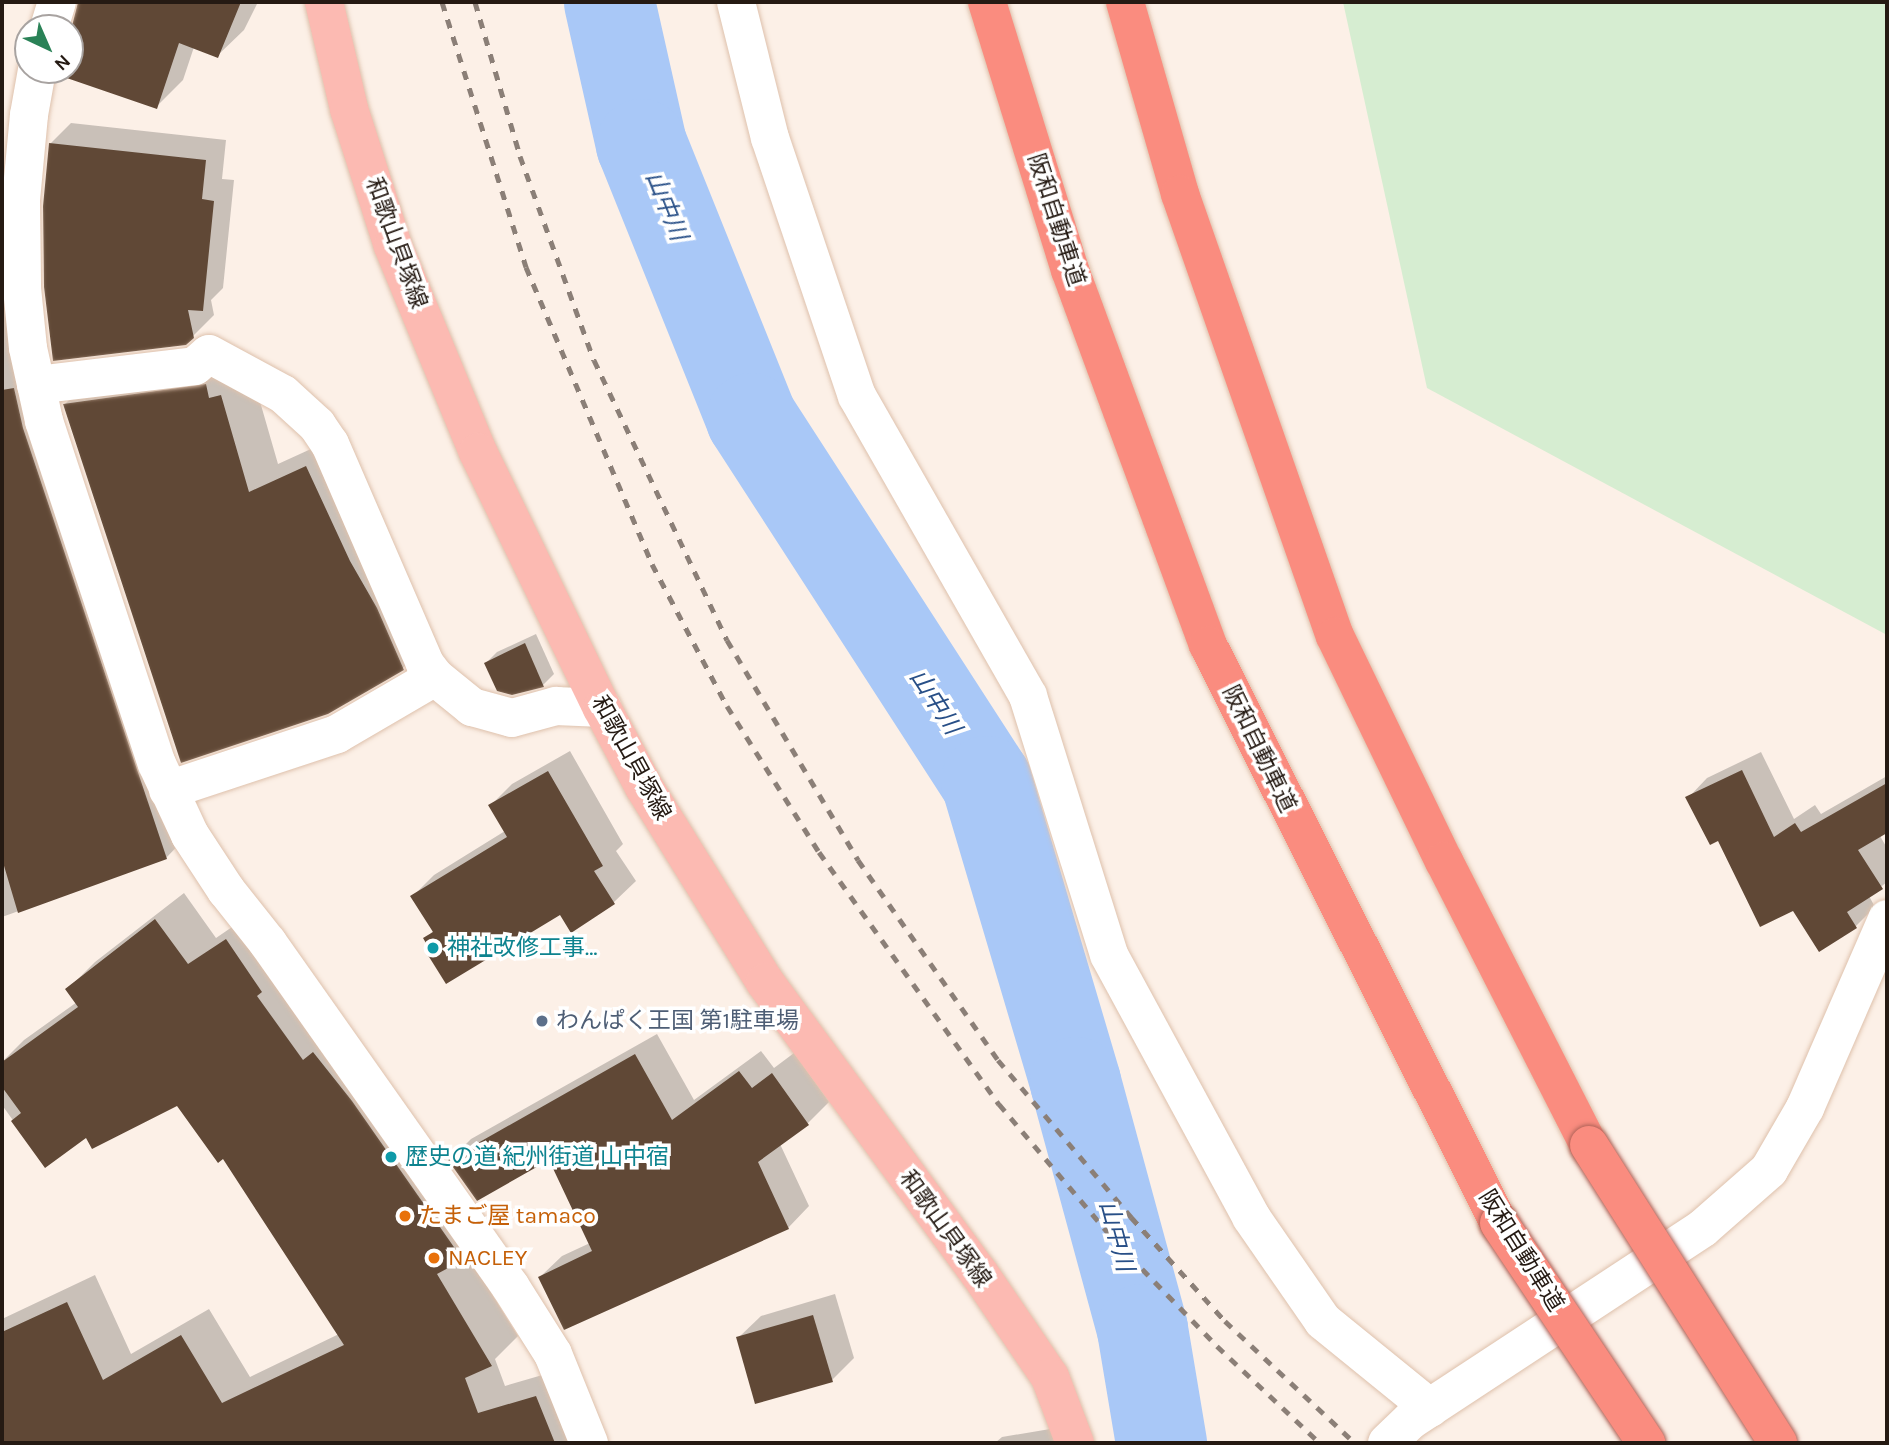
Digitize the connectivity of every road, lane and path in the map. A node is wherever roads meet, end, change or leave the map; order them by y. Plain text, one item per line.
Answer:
1 (324, 2) edge
2 (736, 2) edge
3 (987, 2) edge
4 (1125, 2) edge
5 (35, 84) edge
6 (12, 285) edge
7 (36, 385) junction
8 (435, 677) junction
9 (602, 708) junction
10 (168, 790) junction
11 (1887, 919) edge
12 (1430, 1408) junction
13 (589, 1443) edge
14 (1075, 1443) edge
15 (1387, 1443) edge
16 (1646, 1443) edge
17 (1778, 1443) edge

1 - 9 main road, 和歌山貝塚線
2 - 12 street
3 - 16 highway, 阪和自動車道, bridge
4 - 17 highway, bridge
5 - 6 street
6 - 7 street
7 - 8 street
7 - 10 street
8 - 9 street
8 - 10 street
9 - 14 main road, 和歌山貝塚線
10 - 13 street
11 - 12 street
12 - 15 street

